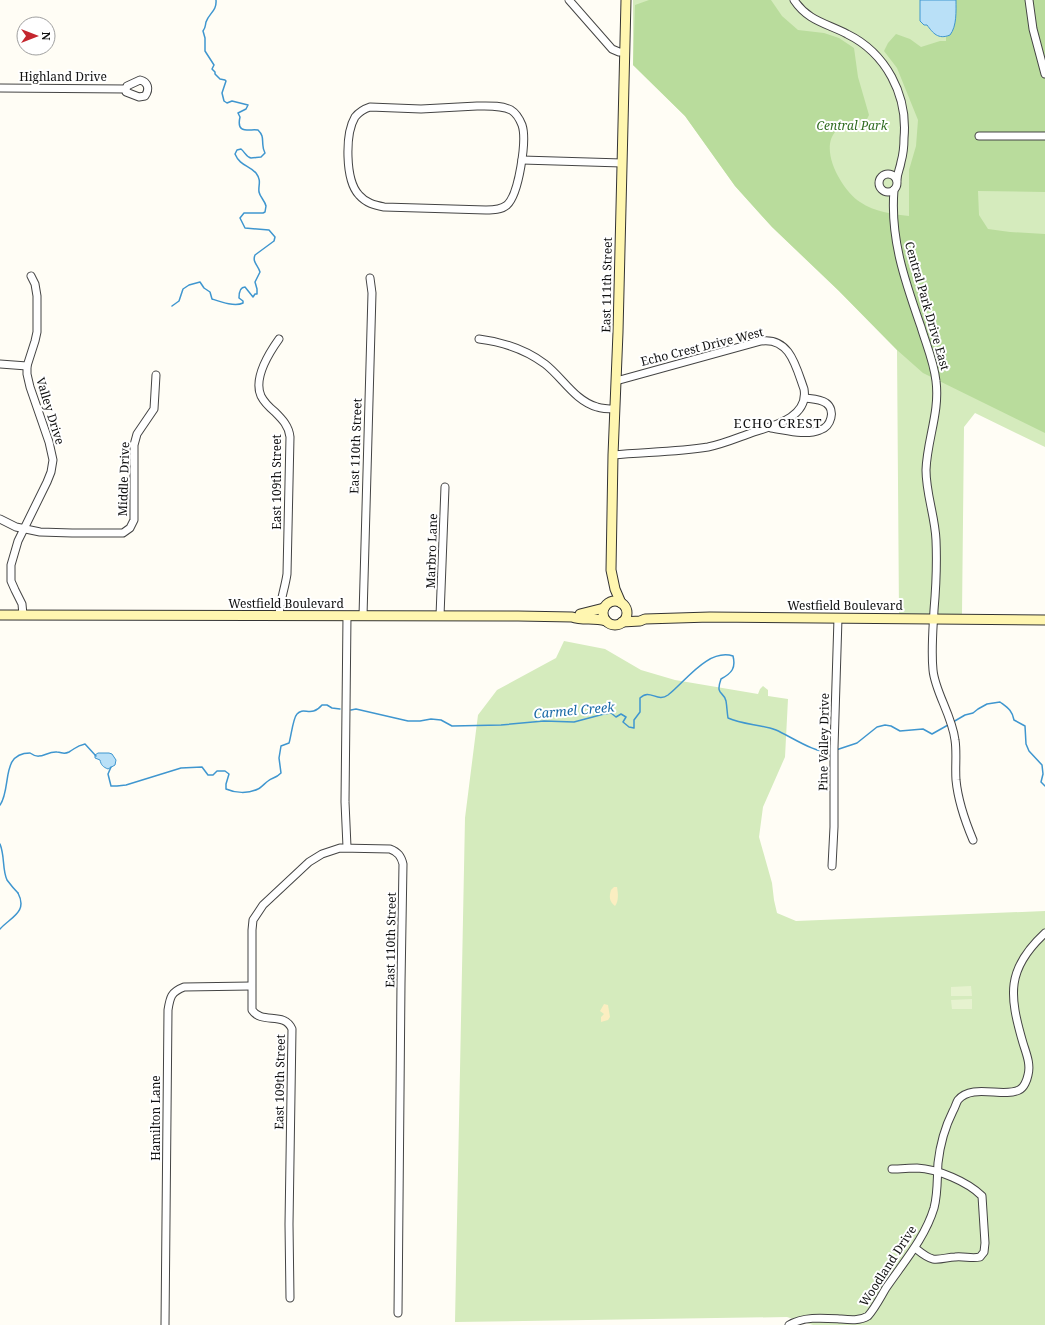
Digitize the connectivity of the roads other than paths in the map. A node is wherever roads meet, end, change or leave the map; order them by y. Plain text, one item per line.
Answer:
1 (569, 0) edge
2 (626, 0) edge
3 (794, 0) edge
4 (1029, 0) edge
5 (625, 52) junction
6 (1045, 74) edge
7 (0, 88) edge
8 (126, 89) dead end
9 (979, 136) dead end
10 (1045, 136) edge
11 (902, 154) junction
12 (522, 160) junction
13 (622, 163) junction
14 (887, 174) junction
15 (897, 180) junction
16 (884, 190) junction
17 (894, 190) junction
18 (892, 213) junction
19 (31, 276) dead end
20 (370, 278) dead end
21 (279, 339) dead end
22 (479, 339) dead end
23 (0, 364) edge
24 (27, 366) junction
25 (156, 375) dead end
26 (616, 381) junction
27 (805, 398) junction
28 (615, 409) junction
29 (769, 428) junction
30 (613, 455) junction
31 (445, 487) dead end
32 (0, 519) edge
33 (24, 529) junction
34 (611, 570) junction
35 (606, 605) junction
36 (623, 605) junction
37 (0, 615) edge
38 (23, 615) junction
39 (278, 615) junction
40 (347, 616) junction
41 (363, 616) junction
42 (440, 616) junction
43 (572, 617) junction
44 (838, 618) junction
45 (645, 619) junction
46 (933, 619) junction
47 (1045, 620) edge
48 (606, 621) junction
49 (622, 622) junction
50 (973, 840) dead end
51 (347, 847) junction
52 (832, 866) dead end
53 (1045, 933) edge
54 (251, 986) junction
55 (892, 1169) dead end
56 (938, 1172) junction
57 (915, 1248) junction
58 (290, 1298) dead end
59 (398, 1313) dead end
60 (165, 1325) edge
61 (789, 1325) edge

1 - 5 street
2 - 5 main road, East 111th Street
3 - 11 street, Central Park Drive East
4 - 6 street
5 - 13 main road, East 111th Street
7 - 8 street, Highland Drive
9 - 10 street
11 - 14 street, Central Park Drive East
11 - 15 street, Central Park Drive East
12 - 12 street
12 - 13 street
13 - 26 main road, East 111th Street
14 - 15 street
14 - 16 street, Central Park Drive East
15 - 17 street, Central Park Drive East
16 - 17 street
16 - 18 street, Central Park Drive East
17 - 18 street, Central Park Drive East
18 - 46 street, Central Park Drive East
19 - 24 street, Valley Drive
20 - 41 street, East 110th Street
21 - 39 street, East 109th Street
22 - 28 street
23 - 24 street
24 - 33 street, Valley Drive
25 - 33 street, Middle Drive
26 - 27 street, Echo Crest Drive West
26 - 28 main road, East 111th Street
27 - 29 street
27 - 29 street
28 - 30 main road, East 111th Street
29 - 30 street
30 - 34 main road, East 111th Street
31 - 42 street, Marbro Lane
32 - 33 street, Middle Drive
33 - 38 street, Valley Drive
34 - 35 main road, East 111th Street
34 - 36 main road, East 111th Street
35 - 36 main road
35 - 43 main road, Westfield Boulevard
35 - 48 main road
36 - 45 main road
36 - 49 main road
37 - 38 main road, Westfield Boulevard
38 - 39 main road, Westfield Boulevard
39 - 40 main road, Westfield Boulevard
40 - 41 main road, Westfield Boulevard
40 - 51 street
41 - 42 main road, Westfield Boulevard
42 - 43 main road, Westfield Boulevard
43 - 48 main road, Westfield Boulevard
44 - 45 main road, Westfield Boulevard
44 - 46 main road, Westfield Boulevard
44 - 52 street, Pine Valley Drive
45 - 49 main road, Westfield Boulevard
46 - 47 main road, Westfield Boulevard
46 - 50 street, Central Park Drive East
48 - 49 main road
51 - 54 street, East 109th Street
51 - 59 street, East 110th Street
53 - 56 street, Woodland Drive
54 - 58 street, East 109th Street
54 - 60 street, Hamilton Lane
55 - 56 street
56 - 57 street, Woodland Drive
56 - 57 street
57 - 61 street, Woodland Drive

